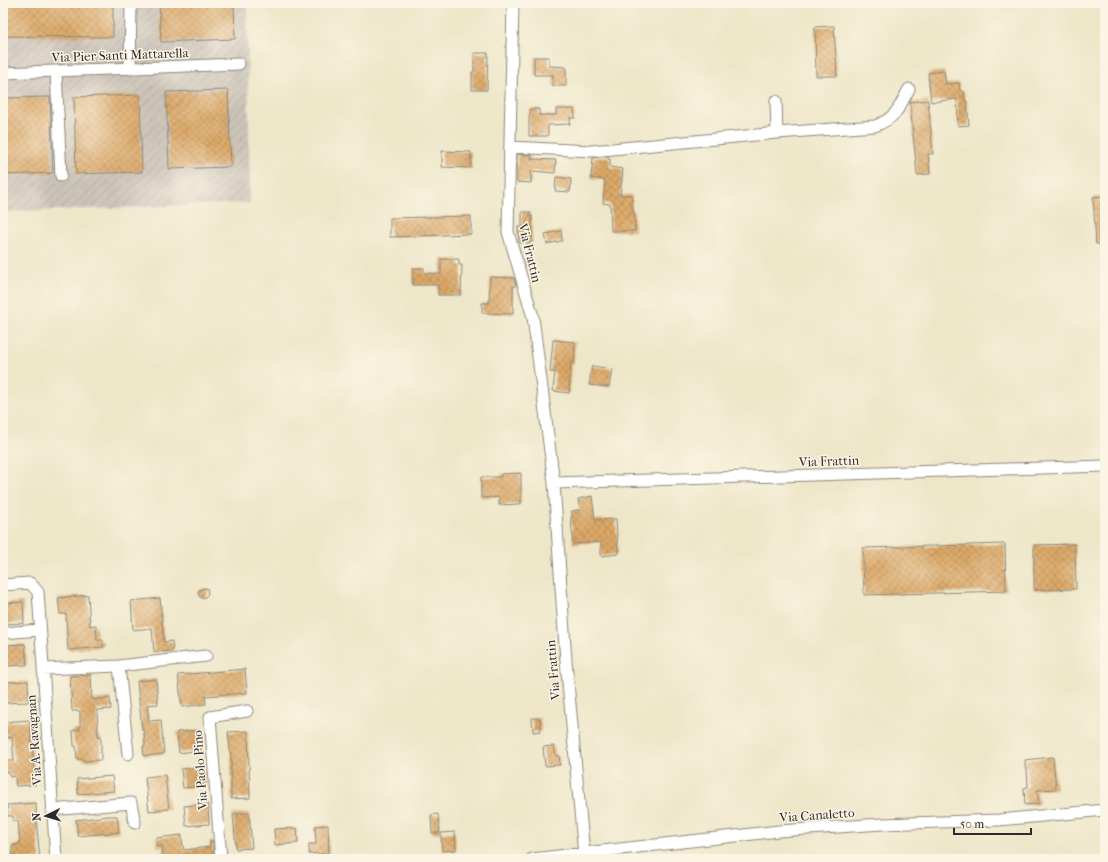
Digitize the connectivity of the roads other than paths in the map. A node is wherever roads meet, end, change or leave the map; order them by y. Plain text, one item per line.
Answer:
1 (131, 3) edge
2 (513, 3) edge
3 (239, 64) dead end
4 (130, 69) junction
5 (56, 71) junction
6 (3, 73) edge
7 (909, 89) dead end
8 (776, 101) dead end
9 (777, 133) junction
10 (510, 147) junction
11 (61, 176) dead end
12 (1105, 466) edge
13 (554, 483) junction
14 (3, 585) edge
15 (40, 630) junction
16 (3, 633) edge
17 (206, 656) dead end
18 (119, 666) junction
19 (43, 669) junction
20 (247, 711) dead end
21 (128, 754) dead end
22 (52, 810) junction
23 (1105, 810) edge
24 (135, 823) dead end
25 (584, 854) junction
26 (56, 859) edge
27 (221, 859) edge
28 (532, 859) edge

1 - 4 street
2 - 10 street, Via Frattin
3 - 4 street, Via Pier Santi Mattarella
4 - 5 street, Via Pier Santi Mattarella
5 - 6 street, Via Pier Santi Mattarella
5 - 11 street
7 - 9 street
8 - 9 street
9 - 10 street
10 - 13 street, Via Frattin
12 - 13 street, Via Frattin
13 - 25 street, Via Frattin
14 - 15 street, Via A. Ravagnan
15 - 16 street
15 - 19 street, Via A. Ravagnan
17 - 18 street
18 - 19 street
18 - 21 street
19 - 22 street, Via A. Ravagnan
20 - 27 street, Via Paolo Pino
22 - 24 street
22 - 26 street, Via A. Ravagnan
23 - 25 street, Via Canaletto
25 - 28 street, Via Canaletto

